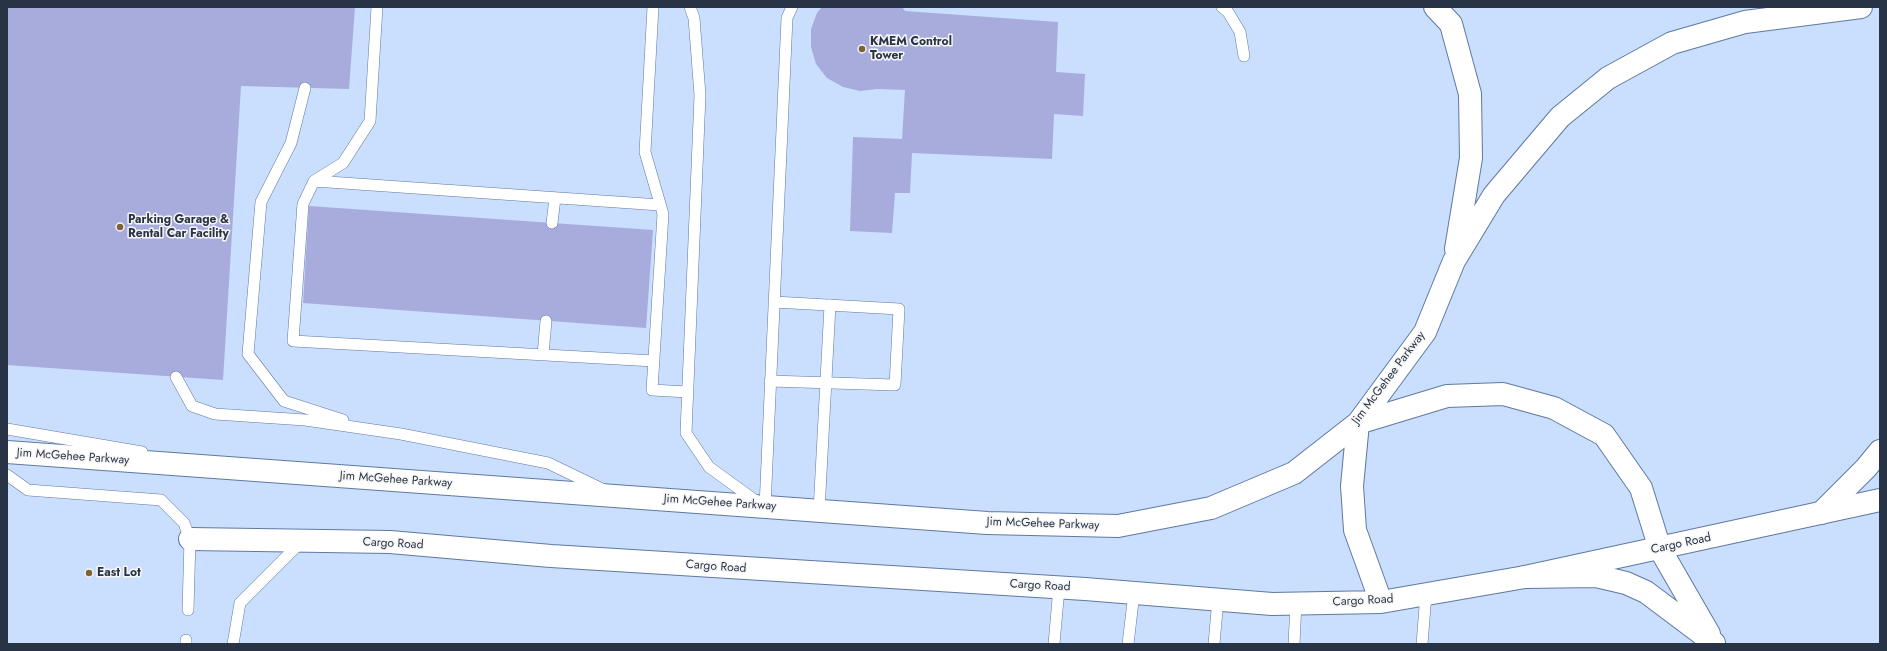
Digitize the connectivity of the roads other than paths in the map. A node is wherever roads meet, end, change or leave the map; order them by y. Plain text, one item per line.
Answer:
1 (377, 7) edge
2 (652, 7) edge
3 (690, 7) edge
4 (792, 7) edge
5 (1222, 7) edge
6 (1435, 7) edge
7 (1861, 7) edge
8 (1244, 56) dead end
9 (305, 88) dead end
10 (314, 181) junction
11 (555, 198) junction
12 (660, 205) junction
13 (552, 223) dead end
14 (1454, 260) junction
15 (774, 302) junction
16 (830, 305) junction
17 (546, 321) dead end
18 (543, 355) junction
19 (654, 361) junction
20 (176, 377) dead end
21 (770, 381) junction
22 (826, 383) junction
23 (688, 392) junction
24 (1358, 423) junction
25 (7, 429) edge
26 (373, 430) junction
27 (1880, 451) edge
28 (7, 452) edge
29 (234, 469) junction
30 (7, 475) edge
31 (616, 495) junction
32 (1880, 500) edge
33 (765, 507) junction
34 (819, 511) junction
35 (1820, 513) junction
36 (190, 540) junction
37 (302, 541) junction
38 (1660, 549) junction
39 (1525, 577) junction
40 (1059, 588) junction
41 (1134, 593) junction
42 (1426, 594) junction
43 (1218, 599) junction
44 (1381, 602) junction
45 (1296, 603) junction
46 (188, 610) dead end
47 (233, 644) edge
48 (1054, 644) edge
49 (1128, 644) edge
50 (1214, 644) edge
51 (1294, 644) edge
52 (1422, 644) edge
53 (1715, 644) edge

1 - 10 lane
2 - 12 lane
3 - 23 lane
4 - 15 lane
5 - 8 lane
6 - 14 main road
7 - 14 main road, Jim McGehee Parkway
9 - 26 lane
10 - 11 lane
10 - 18 lane
11 - 12 lane
11 - 13 lane
12 - 19 lane
14 - 24 main road, Jim McGehee Parkway
15 - 16 lane
15 - 21 lane
16 - 22 lane
16 - 22 lane
17 - 18 lane
18 - 19 lane
19 - 23 lane
20 - 26 lane
21 - 22 lane
21 - 33 lane
22 - 34 lane
23 - 33 lane
24 - 34 main road, Jim McGehee Parkway
24 - 38 main road
24 - 44 main road
25 - 29 lane
26 - 31 lane
27 - 35 main road
28 - 29 main road, Jim McGehee Parkway
29 - 31 main road, Jim McGehee Parkway
30 - 36 lane
31 - 33 main road, Jim McGehee Parkway
32 - 35 main road, Cargo Road
33 - 34 main road, Jim McGehee Parkway
35 - 38 main road, Cargo Road
36 - 37 main road, Cargo Road
36 - 46 lane
37 - 40 main road, Cargo Road
37 - 47 lane
38 - 39 main road, Cargo Road
38 - 53 main road
39 - 42 main road, Cargo Road
39 - 53 main road
40 - 41 main road, Cargo Road
40 - 48 lane
41 - 43 main road, Cargo Road
41 - 49 lane
42 - 44 main road, Cargo Road
42 - 52 lane
43 - 45 main road, Cargo Road
43 - 50 lane
44 - 45 main road, Cargo Road
45 - 51 lane

